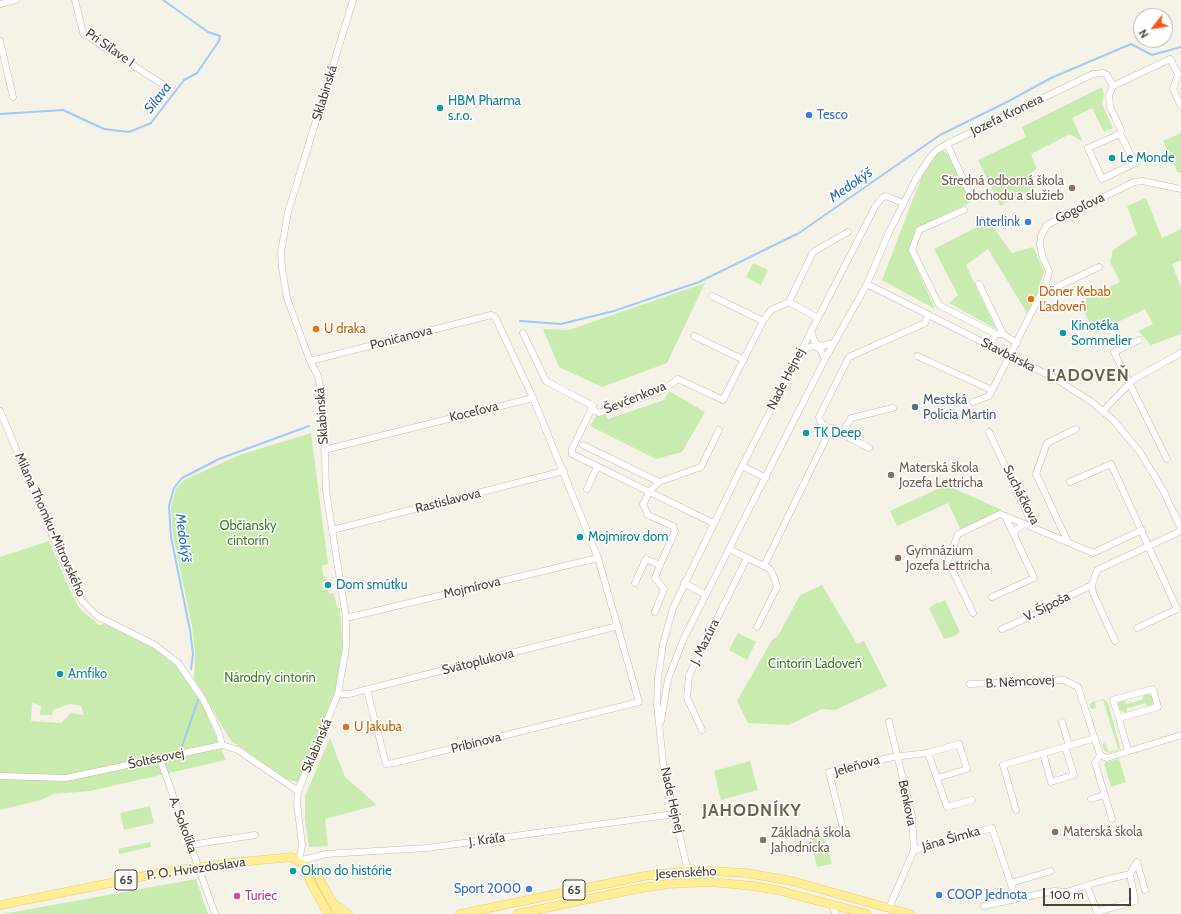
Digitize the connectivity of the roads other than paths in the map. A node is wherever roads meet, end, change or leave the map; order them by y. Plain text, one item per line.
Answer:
1 (16, 0) edge
2 (75, 0) edge
3 (353, 0) edge
4 (0, 4) edge
5 (0, 41) edge
6 (162, 84) dead end
7 (1112, 86) junction
8 (13, 97) dead end
9 (1181, 106) edge
10 (1120, 134) junction
11 (947, 144) junction
12 (1181, 189) edge
13 (970, 194) dead end
14 (903, 203) junction
15 (964, 210) dead end
16 (848, 232) dead end
17 (1099, 267) dead end
18 (867, 284) junction
19 (979, 284) dead end
20 (1042, 291) junction
21 (712, 296) dead end
22 (789, 302) junction
23 (928, 316) junction
24 (818, 318) junction
25 (763, 321) junction
26 (811, 331) junction
27 (523, 333) dead end
28 (996, 334) junction
29 (1003, 334) junction
30 (694, 336) dead end
31 (1139, 340) dead end
32 (1017, 343) junction
33 (833, 344) junction
34 (989, 346) junction
35 (801, 350) junction
36 (1181, 353) edge
37 (1009, 355) junction
38 (917, 356) dead end
39 (825, 359) junction
40 (744, 360) junction
41 (310, 361) junction
42 (1129, 384) junction
43 (992, 390) junction
44 (533, 398) junction
45 (973, 402) dead end
46 (592, 408) junction
47 (893, 408) dead end
48 (0, 411) edge
49 (1103, 411) junction
50 (831, 428) junction
51 (1076, 429) dead end
52 (719, 430) dead end
53 (989, 432) dead end
54 (842, 434) junction
55 (583, 445) dead end
56 (870, 448) dead end
57 (324, 450) junction
58 (1167, 459) dead end
59 (742, 466) junction
60 (597, 467) junction
61 (564, 472) junction
62 (766, 478) junction
63 (659, 482) junction
64 (1070, 482) dead end
65 (587, 489) dead end
66 (650, 491) junction
67 (1005, 516) junction
68 (714, 523) junction
69 (1024, 524) junction
70 (1034, 528) junction
71 (332, 530) junction
72 (1142, 530) junction
73 (1181, 530) edge
74 (1014, 536) junction
75 (1068, 542) junction
76 (1148, 546) junction
77 (729, 549) junction
78 (598, 558) junction
79 (747, 558) junction
80 (660, 565) junction
81 (764, 566) junction
82 (635, 583) dead end
83 (684, 583) junction
84 (1092, 585) junction
85 (706, 595) junction
86 (992, 597) dead end
87 (656, 612) dead end
88 (973, 613) dead end
89 (346, 618) junction
90 (618, 626) junction
91 (757, 627) dead end
92 (1137, 628) dead end
93 (1002, 629) dead end
94 (1115, 642) dead end
95 (970, 684) dead end
96 (367, 690) junction
97 (338, 694) junction
98 (1118, 718) junction
99 (889, 722) dead end
100 (1062, 722) dead end
101 (660, 729) junction
102 (702, 730) dead end
103 (1181, 735) edge
104 (1095, 738) junction
105 (222, 745) junction
106 (1067, 746) junction
107 (1128, 751) junction
108 (928, 753) junction
109 (1043, 753) junction
110 (1100, 755) junction
111 (897, 756) junction
112 (160, 759) junction
113 (0, 776) edge
114 (937, 778) junction
115 (298, 791) junction
116 (1104, 795) junction
117 (1091, 799) dead end
118 (972, 800) dead end
119 (1016, 810) dead end
120 (675, 814) junction
121 (1112, 819) dead end
122 (844, 833) dead end
123 (255, 835) dead end
124 (190, 845) junction
125 (914, 850) junction
126 (299, 861) junction
127 (198, 867) junction
128 (306, 867) junction
129 (688, 871) junction
130 (1051, 871) dead end
131 (1130, 874) junction
132 (696, 882) junction
133 (1012, 883) junction
134 (678, 884) junction
135 (1087, 885) junction
136 (1145, 890) dead end
137 (1016, 899) junction
138 (335, 904) junction
139 (0, 905) edge
140 (833, 905) junction
141 (984, 906) dead end
142 (889, 908) junction
143 (328, 913) edge
144 (215, 914) edge
145 (339, 914) edge
146 (348, 914) edge
147 (460, 914) edge
148 (517, 914) edge
149 (835, 914) edge
150 (867, 914) edge
151 (910, 914) edge

1 - 4 street
2 - 6 street, Pri Siľave I
3 - 41 street, Sklabinská
5 - 8 street
7 - 9 street
7 - 10 street
7 - 11 street, Jozefa Kronera
10 - 10 street
11 - 13 street
11 - 14 street, Nade Hejnej
12 - 20 street, Gogoľova
14 - 18 street, Nade Hejnej
14 - 24 street, Nade Hejnej
15 - 28 street
16 - 22 street
17 - 20 street
18 - 23 street, Stavbárska
18 - 33 street, Nade Hejnej
19 - 29 street
20 - 32 street, Gogoľova
21 - 25 street
22 - 24 street
22 - 25 street
23 - 34 street, Stavbárska
23 - 50 street
24 - 26 street, Nade Hejnej
25 - 40 street
26 - 33 street
26 - 35 street, Nade Hejnej
27 - 46 street, Ševčenkova
28 - 29 street
28 - 34 street
29 - 32 street
30 - 40 street
31 - 42 street
32 - 37 street, Gogoľova
33 - 39 street, Nade Hejnej
34 - 37 street, Stavbárska
35 - 39 street
35 - 59 street, Nade Hejnej
36 - 42 street
37 - 43 street, Gogoľova
37 - 49 street, Stavbárska
38 - 43 street
39 - 62 street, Nade Hejnej
40 - 46 street, Ševčenkova
41 - 44 street, Poničanova
41 - 57 street, Sklabinská
42 - 49 street
42 - 58 street
43 - 45 street
44 - 57 street, Koceľova
44 - 61 street
46 - 60 street
47 - 54 street
48 - 105 street, Milana Thomku-Mitrovského
49 - 73 street, Stavbárska
50 - 54 street
50 - 81 street
51 - 75 street, Sucháčkova
52 - 63 street
53 - 70 street, Sucháčkova
54 - 56 street
55 - 63 street
57 - 71 street, Sklabinská
59 - 62 street
59 - 68 street, Nade Hejnej
60 - 65 street
60 - 66 street
61 - 71 street, Rastislavova
61 - 78 street
62 - 77 street, Nade Hejnej
63 - 66 street
64 - 72 street
66 - 68 street
66 - 80 street
67 - 69 street
67 - 74 street
67 - 88 street
68 - 83 street, Nade Hejnej
69 - 70 street
69 - 74 street
70 - 75 street, Sucháčkova
71 - 89 street, Sklabinská
72 - 75 street, Sucháčkova
72 - 76 street
73 - 76 street
74 - 86 street
76 - 84 street
76 - 92 street
77 - 79 street
77 - 85 street, Nade Hejnej
78 - 89 street, Mojmírova
78 - 90 street
79 - 81 street
79 - 102 street, J. Mazúra
80 - 82 street
80 - 87 street
81 - 91 street
83 - 85 street
83 - 101 street, Nade Hejnej
84 - 93 street, V. Šípoša
84 - 94 street
85 - 101 street, Nade Hejnej
89 - 97 street, Sklabinská
90 - 96 street, Svätoplukova
90 - 96 street, Pribinova
95 - 104 street, B. Němcovej
96 - 97 street, Svätoplukova
97 - 115 street, Sklabinská
98 - 98 street
98 - 107 street
99 - 111 street, Benkova
100 - 106 street
101 - 120 street, Nade Hejnej
103 - 107 street
104 - 106 street
104 - 110 street, B. Němcovej
105 - 112 street, Šoltésovej
105 - 115 street
106 - 109 street
106 - 109 street
107 - 110 street
108 - 111 street
108 - 114 street
108 - 114 street
109 - 119 street
110 - 116 street
111 - 122 street, Jeleňova
111 - 125 street, Benkova
112 - 113 street, Šoltésovej
112 - 124 street, A. Sokolíka
114 - 118 street
115 - 126 street
116 - 117 street
116 - 121 street
120 - 126 street, J. Kráľa
120 - 129 street, Nade Hejnej
123 - 124 street
124 - 127 street, A. Sokolíka
125 - 133 street, Jána Šimka
125 - 142 street, Jána Šimka
126 - 127 main road, P. O. Hviezdoslava / 65
126 - 128 main road
127 - 139 main road, P. O. Hviezdoslava / 65
127 - 144 street, A. Sokolíka
128 - 138 main road
128 - 143 main road
129 - 132 main road
129 - 134 main road
129 - 142 main road, Jesenského / 65
129 - 147 main road, Jesenského / 65
130 - 133 street
131 - 135 street
131 - 135 street
131 - 136 street
132 - 134 main road, Jesenského / 65
132 - 140 main road, Jesenského / 65
133 - 137 street, Jána Šimka
134 - 148 main road, Jesenského / 65
135 - 137 street
137 - 141 street
138 - 145 main road
138 - 146 main road
140 - 149 street
140 - 150 main road, Jesenského / 65
142 - 151 main road, Jesenského / 65

